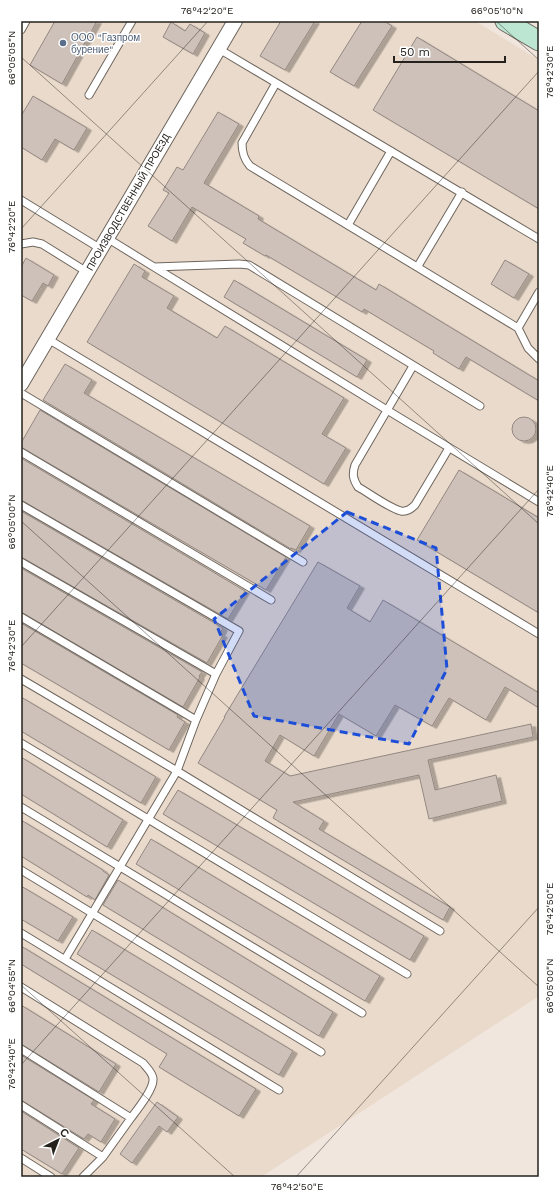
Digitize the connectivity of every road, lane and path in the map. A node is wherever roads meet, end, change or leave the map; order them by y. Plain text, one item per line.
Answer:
1 (26, 21) edge
2 (132, 21) edge
3 (235, 21) edge
4 (505, 21) edge
5 (21, 30) edge
6 (539, 41) edge
7 (219, 49) junction
8 (276, 83) junction
9 (89, 95) dead end
10 (391, 151) junction
11 (462, 192) junction
12 (21, 200) edge
13 (348, 224) junction
14 (539, 239) edge
15 (21, 244) edge
16 (104, 244) junction
17 (418, 266) junction
18 (154, 267) junction
19 (88, 272) junction
20 (539, 292) edge
21 (518, 328) junction
22 (48, 339) junction
23 (539, 359) edge
24 (413, 366) junction
25 (21, 384) edge
26 (21, 393) edge
27 (480, 406) dead end
28 (387, 410) junction
29 (450, 448) junction
30 (21, 452) edge
31 (539, 502) edge
32 (21, 505) edge
33 (21, 562) edge
34 (303, 562) dead end
35 (271, 600) dead end
36 (21, 617) edge
37 (539, 634) edge
38 (216, 674) junction
39 (21, 679) edge
40 (196, 720) junction
41 (21, 742) edge
42 (177, 771) junction
43 (21, 807) edge
44 (150, 819) junction
45 (121, 868) junction
46 (21, 870) edge
47 (92, 913) junction
48 (440, 931) dead end
49 (21, 933) edge
50 (65, 960) junction
51 (407, 974) dead end
52 (21, 987) edge
53 (362, 1013) dead end
54 (21, 1049) edge
55 (321, 1052) dead end
56 (279, 1090) dead end
57 (21, 1105) edge
58 (131, 1118) junction
59 (103, 1157) junction
60 (21, 1158) edge
61 (51, 1177) edge
62 (83, 1177) edge

1 - 5 lane
2 - 9 lane
3 - 7 street, ПРОИЗВОДСТВЕННЫЙ ПРОЕЗД
4 - 6 main road
7 - 8 lane
7 - 16 street, ПРОИЗВОДСТВЕННЫЙ ПРОЕЗД
8 - 10 lane
8 - 13 lane
10 - 11 lane
10 - 13 lane
11 - 14 lane
11 - 17 lane
12 - 16 lane
13 - 17 lane
15 - 19 lane
16 - 18 lane
16 - 19 street, ПРОИЗВОДСТВЕННЫЙ ПРОЕЗД
17 - 21 lane
18 - 24 lane
18 - 28 lane
19 - 22 street, ПРОИЗВОДСТВЕННЫЙ ПРОЕЗД
20 - 21 lane
21 - 23 lane
22 - 25 street, ПРОИЗВОДСТВЕННЫЙ ПРОЕЗД
22 - 37 lane
24 - 27 lane
24 - 28 lane
26 - 34 lane
28 - 29 lane
28 - 29 lane
29 - 31 lane
30 - 35 lane
32 - 38 lane
33 - 38 lane
36 - 40 lane
38 - 40 lane
39 - 42 lane
40 - 42 lane
41 - 44 lane
42 - 44 lane
42 - 48 lane
43 - 45 lane
44 - 45 lane
44 - 51 lane
45 - 47 lane
45 - 53 lane
46 - 47 lane
47 - 50 lane
47 - 55 lane
49 - 50 lane
50 - 56 lane
52 - 58 lane
54 - 58 lane
57 - 59 lane
58 - 59 lane
59 - 62 lane
60 - 61 lane

